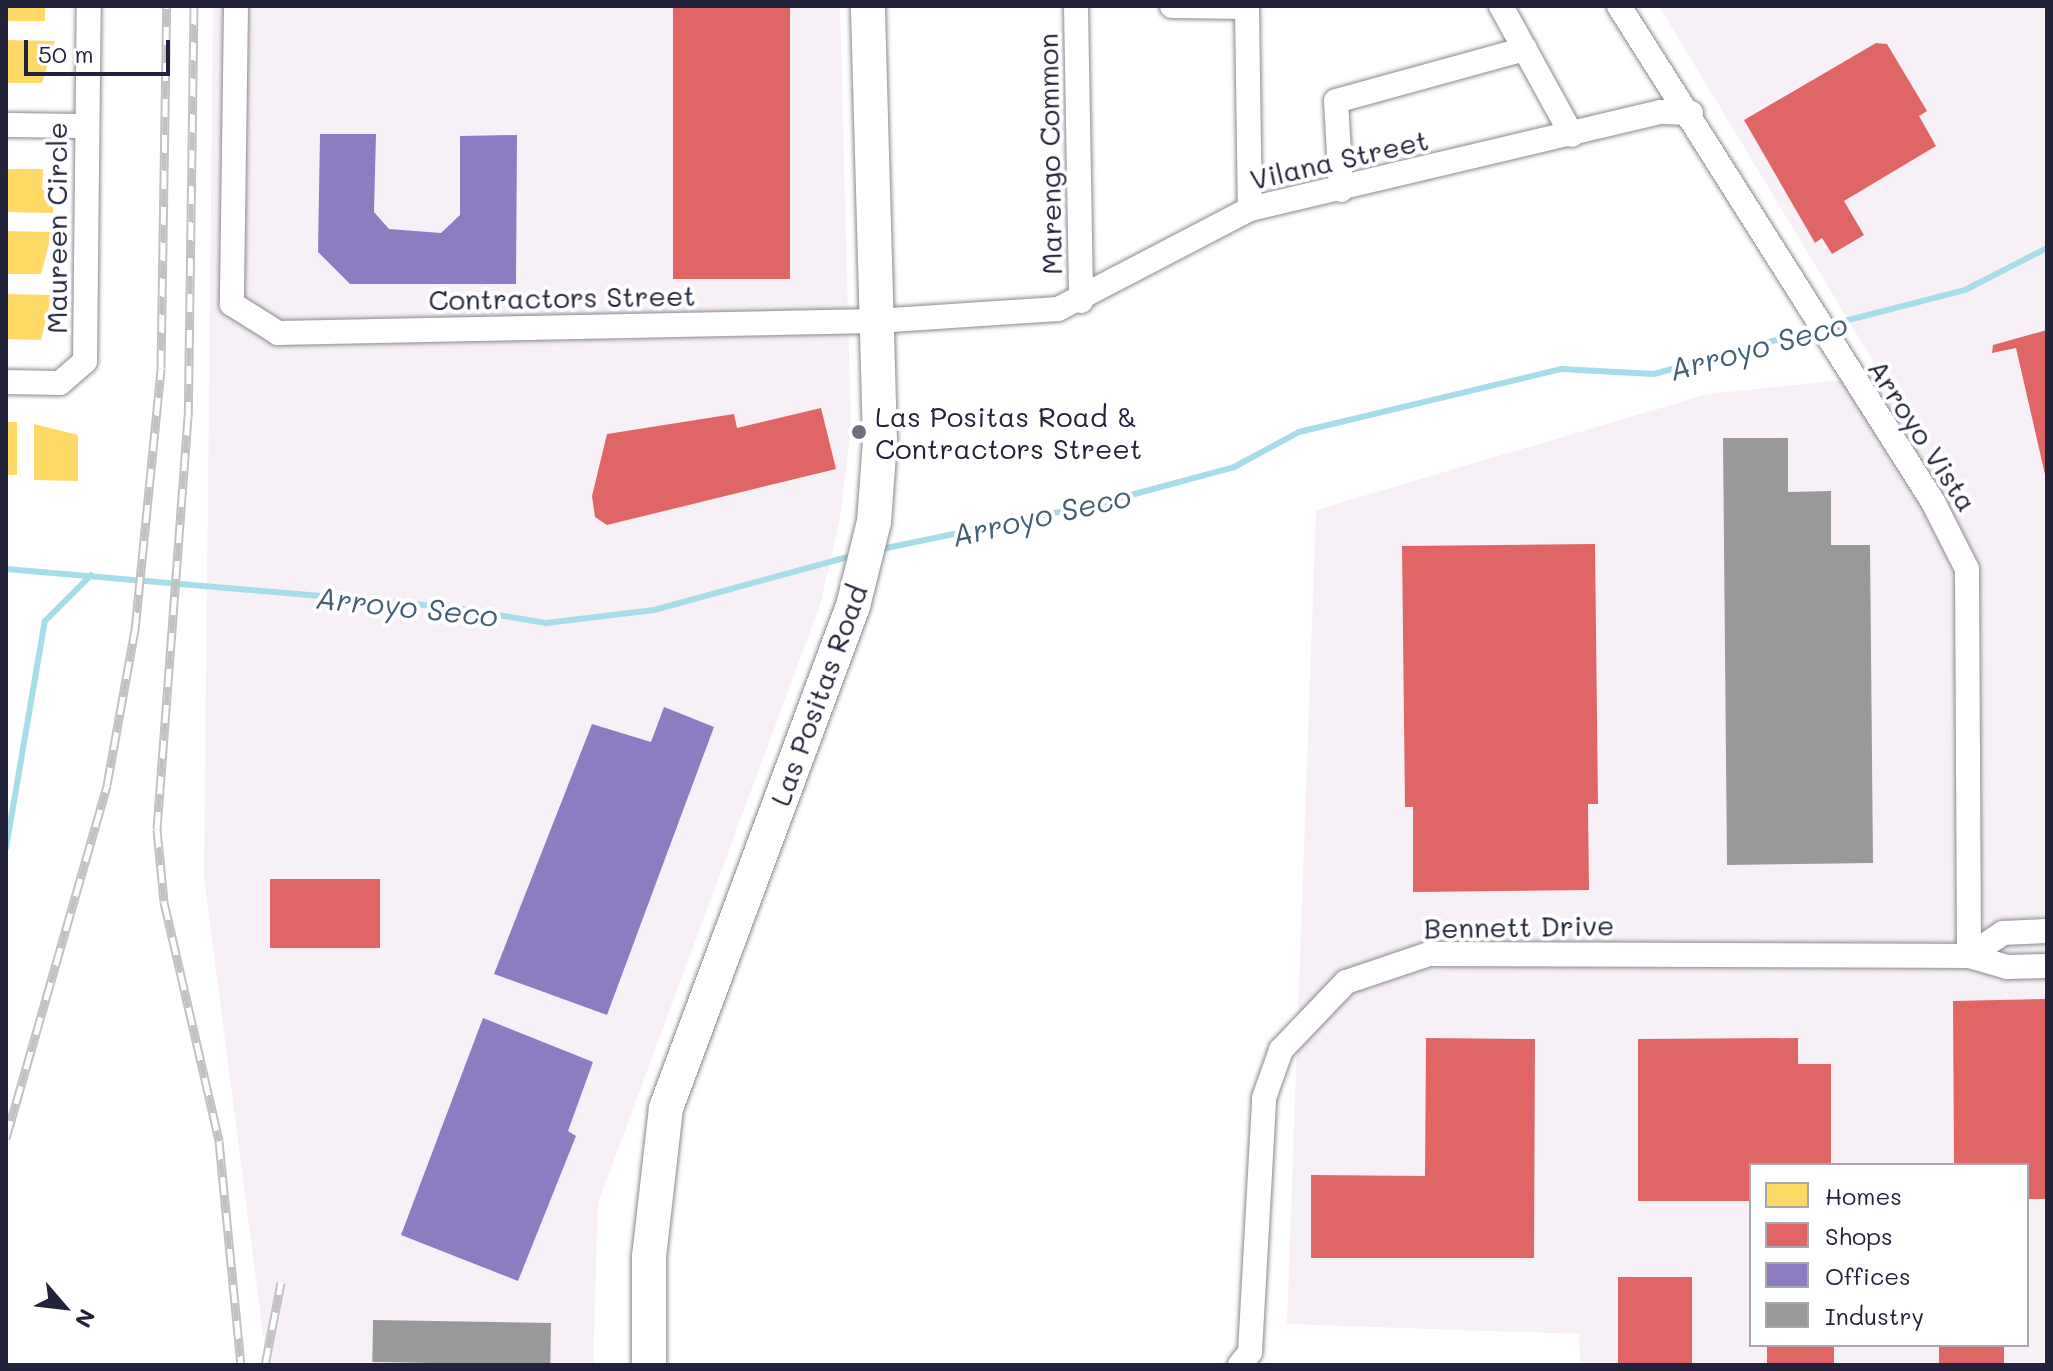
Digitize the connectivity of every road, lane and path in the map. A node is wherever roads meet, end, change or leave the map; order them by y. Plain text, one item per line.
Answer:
1 (89, 6) edge
2 (236, 6) edge
3 (868, 6) edge
4 (1076, 6) edge
5 (1172, 6) edge
6 (1247, 6) edge
7 (1501, 6) edge
8 (1619, 6) edge
9 (1525, 49) junction
10 (1691, 113) junction
11 (6, 125) edge
12 (87, 126) junction
13 (1572, 135) junction
14 (1341, 190) junction
15 (1250, 209) junction
16 (1081, 301) junction
17 (876, 321) junction
18 (6, 382) edge
19 (2047, 931) edge
20 (1969, 956) junction
21 (2047, 966) edge
22 (649, 1365) edge
23 (1240, 1365) edge

1 - 12 street, Maureen Circle
2 - 17 street, Contractors Street
3 - 17 main road, Las Positas Road
4 - 16 street, Marengo Common
5 - 6 street
6 - 15 street
7 - 9 street
8 - 10 street, Arroyo Vista
9 - 13 street
9 - 14 street
10 - 13 street, Vilana Street
10 - 20 street, Arroyo Vista
11 - 12 street
12 - 18 street, Maureen Circle
13 - 14 street, Vilana Street
14 - 15 street, Vilana Street
15 - 16 street, Vilana Street
16 - 17 street, Vilana Street
17 - 22 main road, Las Positas Road
19 - 20 street
20 - 21 street, Bennett Drive
20 - 23 street, Bennett Drive

